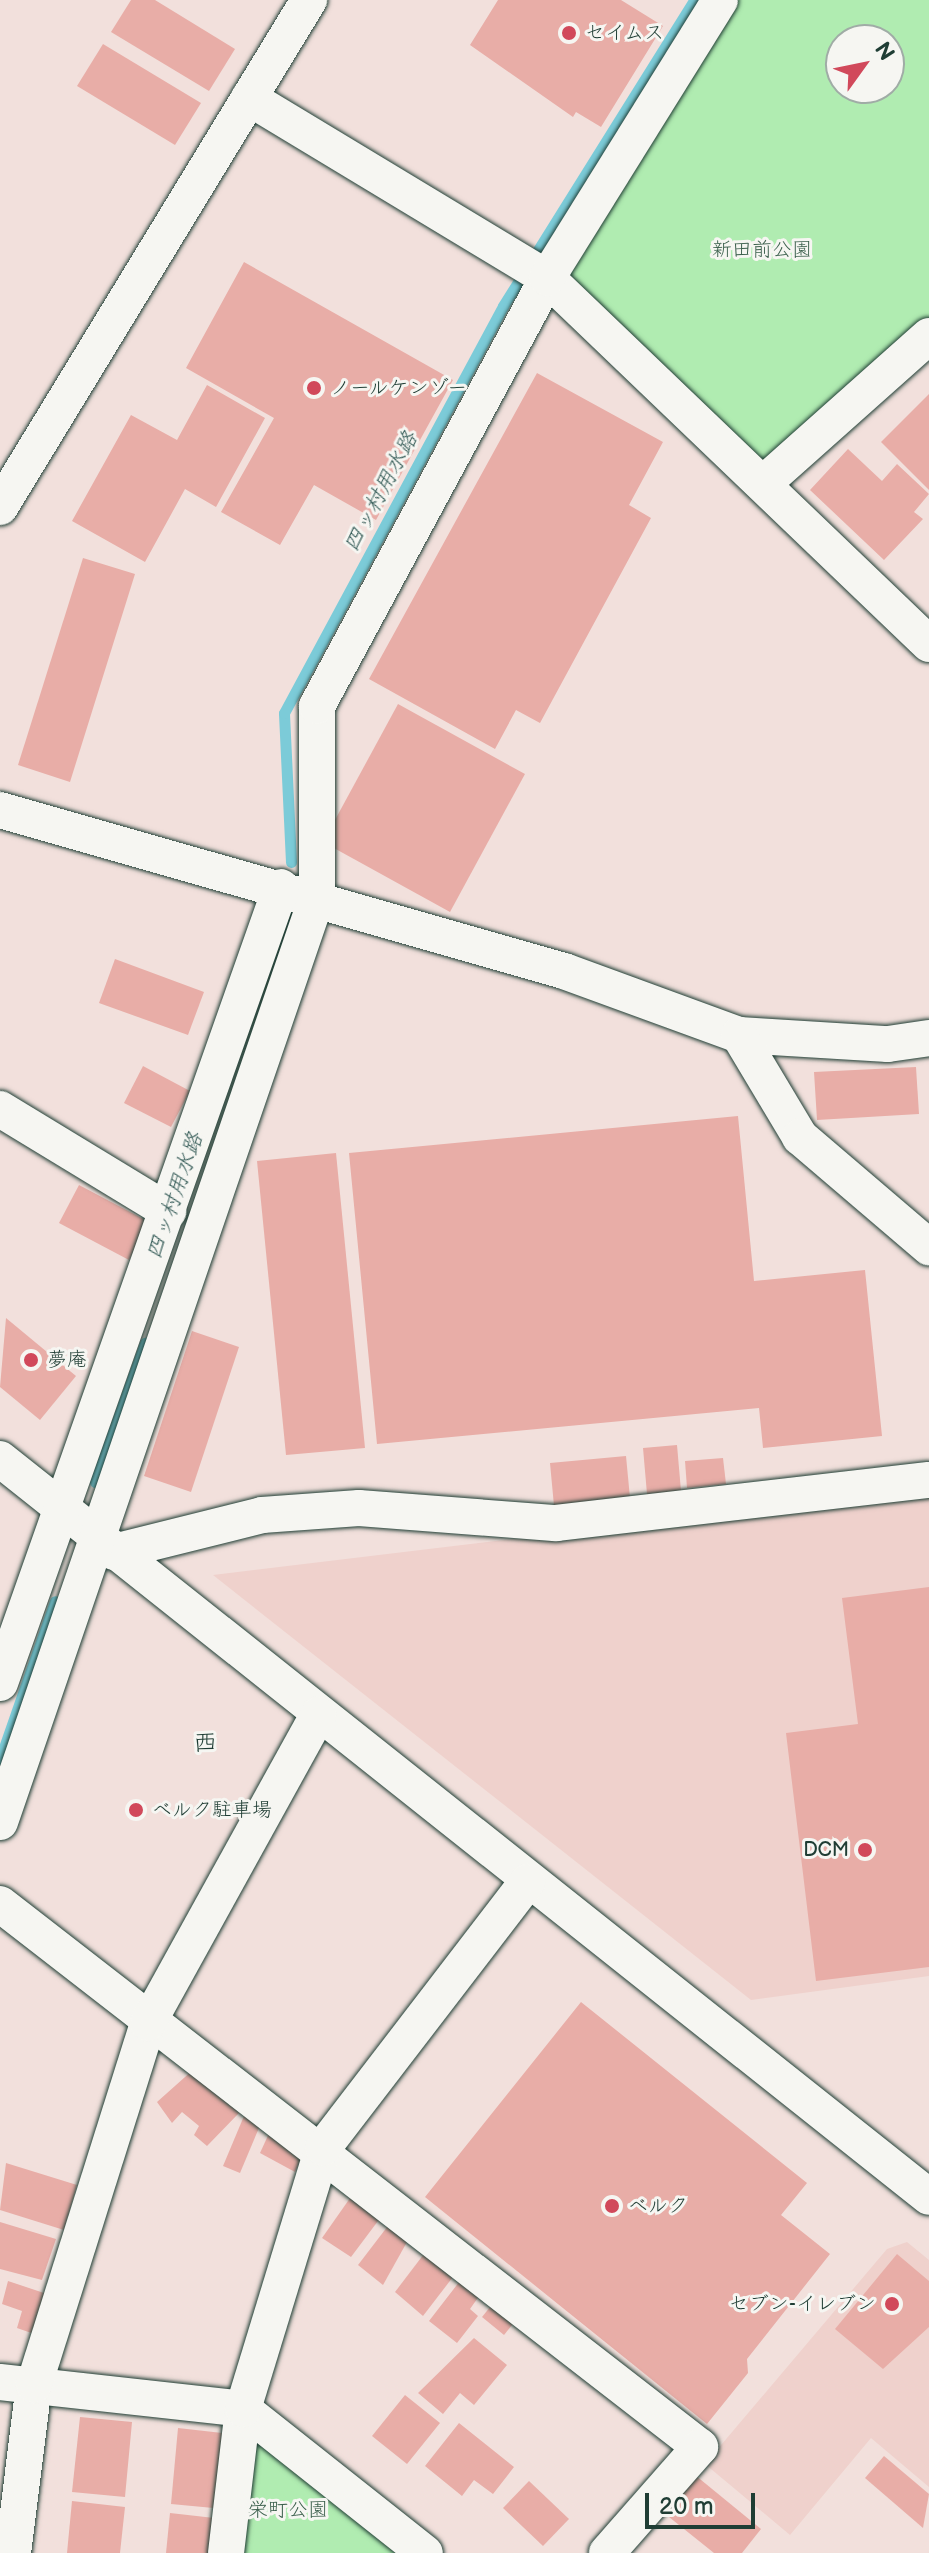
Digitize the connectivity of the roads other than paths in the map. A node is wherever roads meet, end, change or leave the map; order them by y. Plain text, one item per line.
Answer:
1 (309, 0) edge
2 (720, 0) edge
3 (249, 98) junction
4 (547, 278) junction
5 (929, 336) edge
6 (764, 483) junction
7 (5, 488) edge
8 (929, 644) edge
9 (0, 810) edge
10 (281, 887) junction
11 (317, 897) junction
12 (739, 1035) junction
13 (929, 1038) edge
14 (0, 1109) edge
15 (168, 1211) junction
16 (929, 1247) edge
17 (0, 1459) edge
18 (929, 1480) edge
19 (62, 1511) junction
20 (103, 1544) junction
21 (0, 1683) edge
22 (318, 1715) junction
23 (0, 1822) edge
24 (527, 1882) junction
25 (0, 1904) edge
26 (148, 2023) junction
27 (323, 2148) junction
28 (929, 2197) edge
29 (17, 2384) edge
30 (243, 2409) junction
31 (13, 2553) edge
32 (226, 2553) edge
33 (425, 2553) edge
34 (607, 2553) edge

1 - 3 street
2 - 4 street
3 - 4 street
3 - 7 street
4 - 6 street
4 - 11 street
5 - 6 street
6 - 8 street
9 - 10 street
10 - 11 street
10 - 15 street
11 - 12 street
11 - 20 street
12 - 13 street
12 - 16 street
14 - 15 street
15 - 19 street
17 - 19 street
18 - 20 street
19 - 20 street
19 - 21 street
20 - 22 street
20 - 23 street
22 - 24 street
22 - 26 street
24 - 27 street
24 - 28 street
25 - 26 street
26 - 27 street
26 - 29 street
27 - 30 street
27 - 34 street
29 - 30 street
29 - 31 street
30 - 32 street
30 - 33 street

